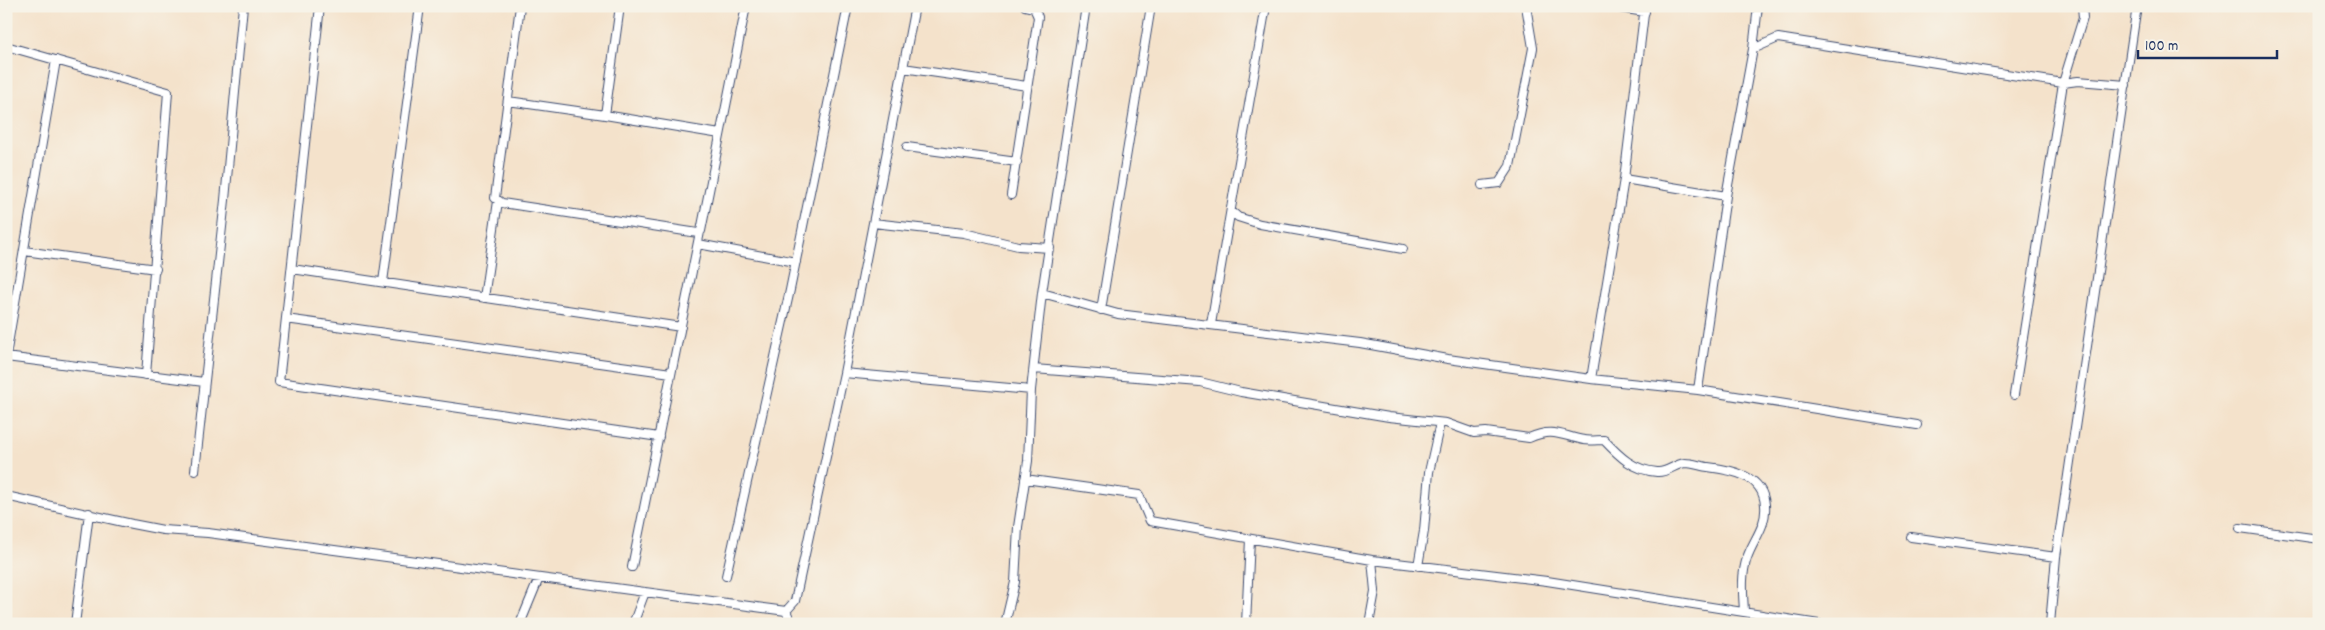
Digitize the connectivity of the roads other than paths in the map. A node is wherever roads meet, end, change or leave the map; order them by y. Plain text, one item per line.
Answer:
1 (243, 6) edge
2 (320, 6) edge
3 (420, 6) edge
4 (520, 6) edge
5 (620, 6) edge
6 (746, 6) edge
7 (848, 6) edge
8 (915, 6) edge
9 (1025, 6) edge
10 (1086, 6) edge
11 (1151, 6) edge
12 (1266, 6) edge
13 (1526, 6) edge
14 (1607, 6) edge
15 (1758, 6) edge
16 (2082, 6) edge
17 (2137, 6) edge
18 (1645, 9) edge
19 (6, 46) edge
20 (1753, 49) junction
21 (56, 60) junction
22 (903, 68) junction
23 (2063, 82) junction
24 (2126, 85) junction
25 (1027, 86) junction
26 (508, 101) junction
27 (605, 115) junction
28 (720, 134) junction
29 (907, 147) dead end
30 (1017, 162) junction
31 (1624, 179) junction
32 (1482, 185) dead end
33 (1011, 195) dead end
34 (1726, 196) junction
35 (498, 201) junction
36 (1231, 211) junction
37 (873, 224) junction
38 (700, 232) junction
39 (698, 244) junction
40 (1050, 248) junction
41 (1403, 249) dead end
42 (24, 251) junction
43 (796, 262) junction
44 (156, 269) junction
45 (292, 269) junction
46 (383, 282) junction
47 (1042, 293) junction
48 (484, 298) junction
49 (1101, 310) junction
50 (286, 319) junction
51 (1212, 324) junction
52 (681, 327) junction
53 (6, 357) edge
54 (1034, 369) junction
55 (672, 373) junction
56 (844, 373) junction
57 (146, 375) junction
58 (1591, 379) junction
59 (204, 382) junction
60 (1031, 390) junction
61 (1698, 390) junction
62 (2014, 395) dead end
63 (1440, 423) junction
64 (1916, 425) dead end
65 (658, 437) junction
66 (195, 471) dead end
67 (1025, 479) junction
68 (6, 496) edge
69 (89, 513) junction
70 (2240, 528) dead end
71 (1911, 537) dead end
72 (1250, 538) junction
73 (2319, 539) edge
74 (2056, 557) junction
75 (1372, 560) junction
76 (1418, 566) junction
77 (632, 567) dead end
78 (726, 576) dead end
79 (539, 578) junction
80 (645, 592) junction
81 (786, 611) junction
82 (1744, 611) junction
83 (75, 624) edge
84 (520, 624) edge
85 (633, 624) edge
86 (792, 624) edge
87 (1005, 624) edge
88 (1246, 624) edge
89 (1369, 624) edge
90 (1820, 624) edge
91 (2050, 624) edge

1 - 59 street
2 - 45 street
3 - 46 street
4 - 26 street
5 - 27 street
6 - 28 street
7 - 43 street
8 - 22 street
9 - 25 street
10 - 40 street
11 - 49 street
12 - 36 street
13 - 32 street
14 - 18 street
15 - 20 street
16 - 23 street
17 - 24 street
18 - 31 street
19 - 21 street
20 - 23 street
20 - 34 street
21 - 42 street
21 - 44 street
22 - 25 street
22 - 37 street
23 - 24 street
23 - 62 street
24 - 74 street
25 - 30 street
26 - 27 street
26 - 35 street
27 - 28 street
28 - 38 street
29 - 30 street
30 - 33 street
31 - 34 street
31 - 58 street
34 - 61 street
35 - 38 street
35 - 48 street
36 - 41 street
36 - 51 street
37 - 40 street
37 - 56 street
38 - 39 street
39 - 43 street
39 - 52 street
40 - 47 street
42 - 44 street
42 - 53 street
43 - 78 street
44 - 57 street
45 - 46 street
45 - 50 street
46 - 48 street
47 - 49 street
47 - 54 street
48 - 52 street
49 - 51 street
50 - 55 street
50 - 65 street
51 - 58 street
52 - 55 street
53 - 57 street
54 - 60 street
54 - 63 street
55 - 65 street
56 - 60 street
56 - 81 street
57 - 59 street
58 - 61 street
59 - 66 street
60 - 67 street
61 - 64 street
63 - 76 street
63 - 82 street
65 - 77 street
67 - 72 street
67 - 87 street
68 - 69 street
69 - 79 street
69 - 83 street
70 - 73 street
71 - 74 street
72 - 75 street
72 - 88 street
74 - 91 street
75 - 76 street
75 - 89 street
76 - 82 street
79 - 80 street
79 - 84 street
80 - 81 street
80 - 85 street
81 - 86 street
82 - 90 street

